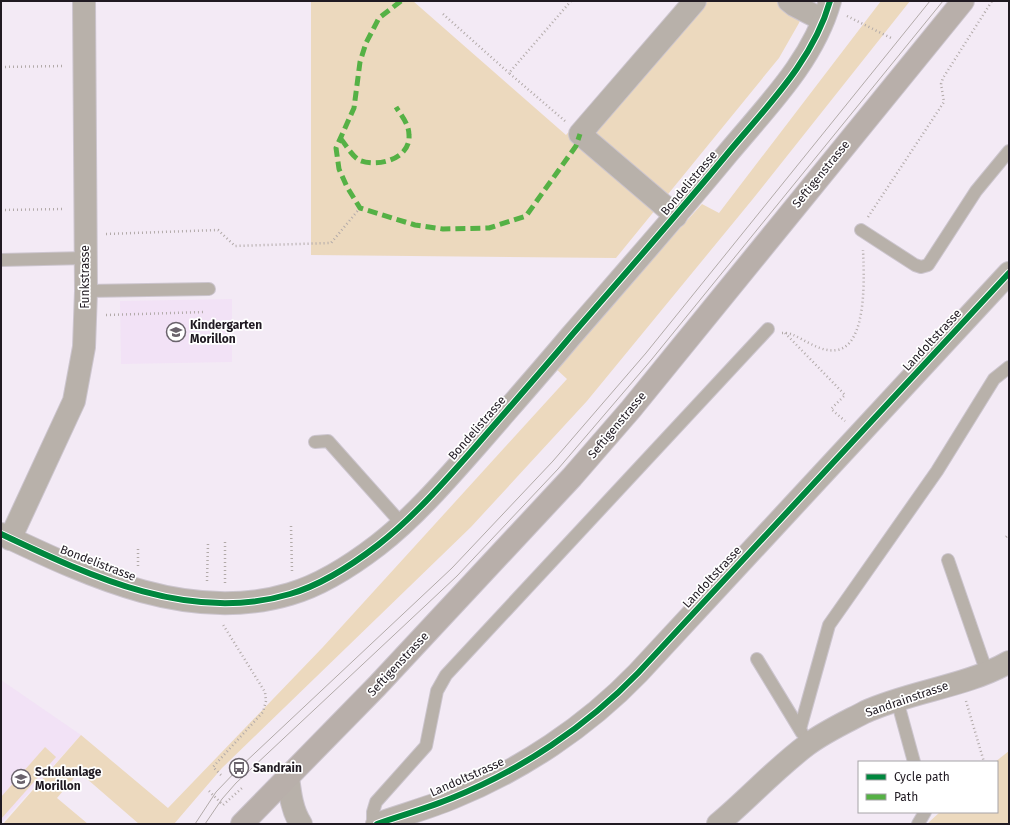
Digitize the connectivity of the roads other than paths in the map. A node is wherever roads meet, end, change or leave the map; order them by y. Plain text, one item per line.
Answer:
1 (84, 1) edge
2 (695, 1) edge
3 (789, 1) edge
4 (963, 1) edge
5 (832, 12) edge
6 (1009, 152) edge
7 (676, 216) junction
8 (861, 230) road end
9 (86, 258) junction
10 (1, 260) edge
11 (1009, 273) edge
12 (208, 289) dead end
13 (86, 291) junction
14 (768, 329) road end
15 (1009, 367) edge
16 (315, 442) dead end
17 (402, 524) junction
18 (6, 536) edge
19 (948, 560) dead end
20 (757, 659) dead end
21 (1009, 662) edge
22 (987, 673) junction
23 (897, 700) junction
24 (804, 737) junction
25 (914, 761) edge
26 (288, 777) junction
27 (924, 813) edge
28 (721, 823) edge
29 (242, 824) edge
30 (301, 824) edge
31 (374, 824) edge
32 (377, 824) edge
33 (918, 824) edge

1 - 9 street, Funkstrasse
2 - 7 street, Bondelistrasse
3 - 5 street
4 - 26 main road, Seftigenstrasse
5 - 7 street, Bondelistrasse
6 - 8 lane
7 - 17 street, Bondelistrasse
9 - 10 lane
9 - 13 street, Funkstrasse
11 - 32 street, Landoltstrasse
12 - 13 lane
13 - 18 street, Funkstrasse
14 - 31 lane
15 - 24 lane
16 - 17 lane
17 - 18 street, Bondelistrasse
19 - 22 lane
20 - 24 lane
21 - 22 street, Sandrainstrasse
22 - 23 street, Sandrainstrasse
23 - 24 street, Sandrainstrasse
23 - 25 lane
24 - 28 street, Sandrainstrasse
26 - 29 main road, Seftigenstrasse
26 - 30 street
27 - 33 lane

